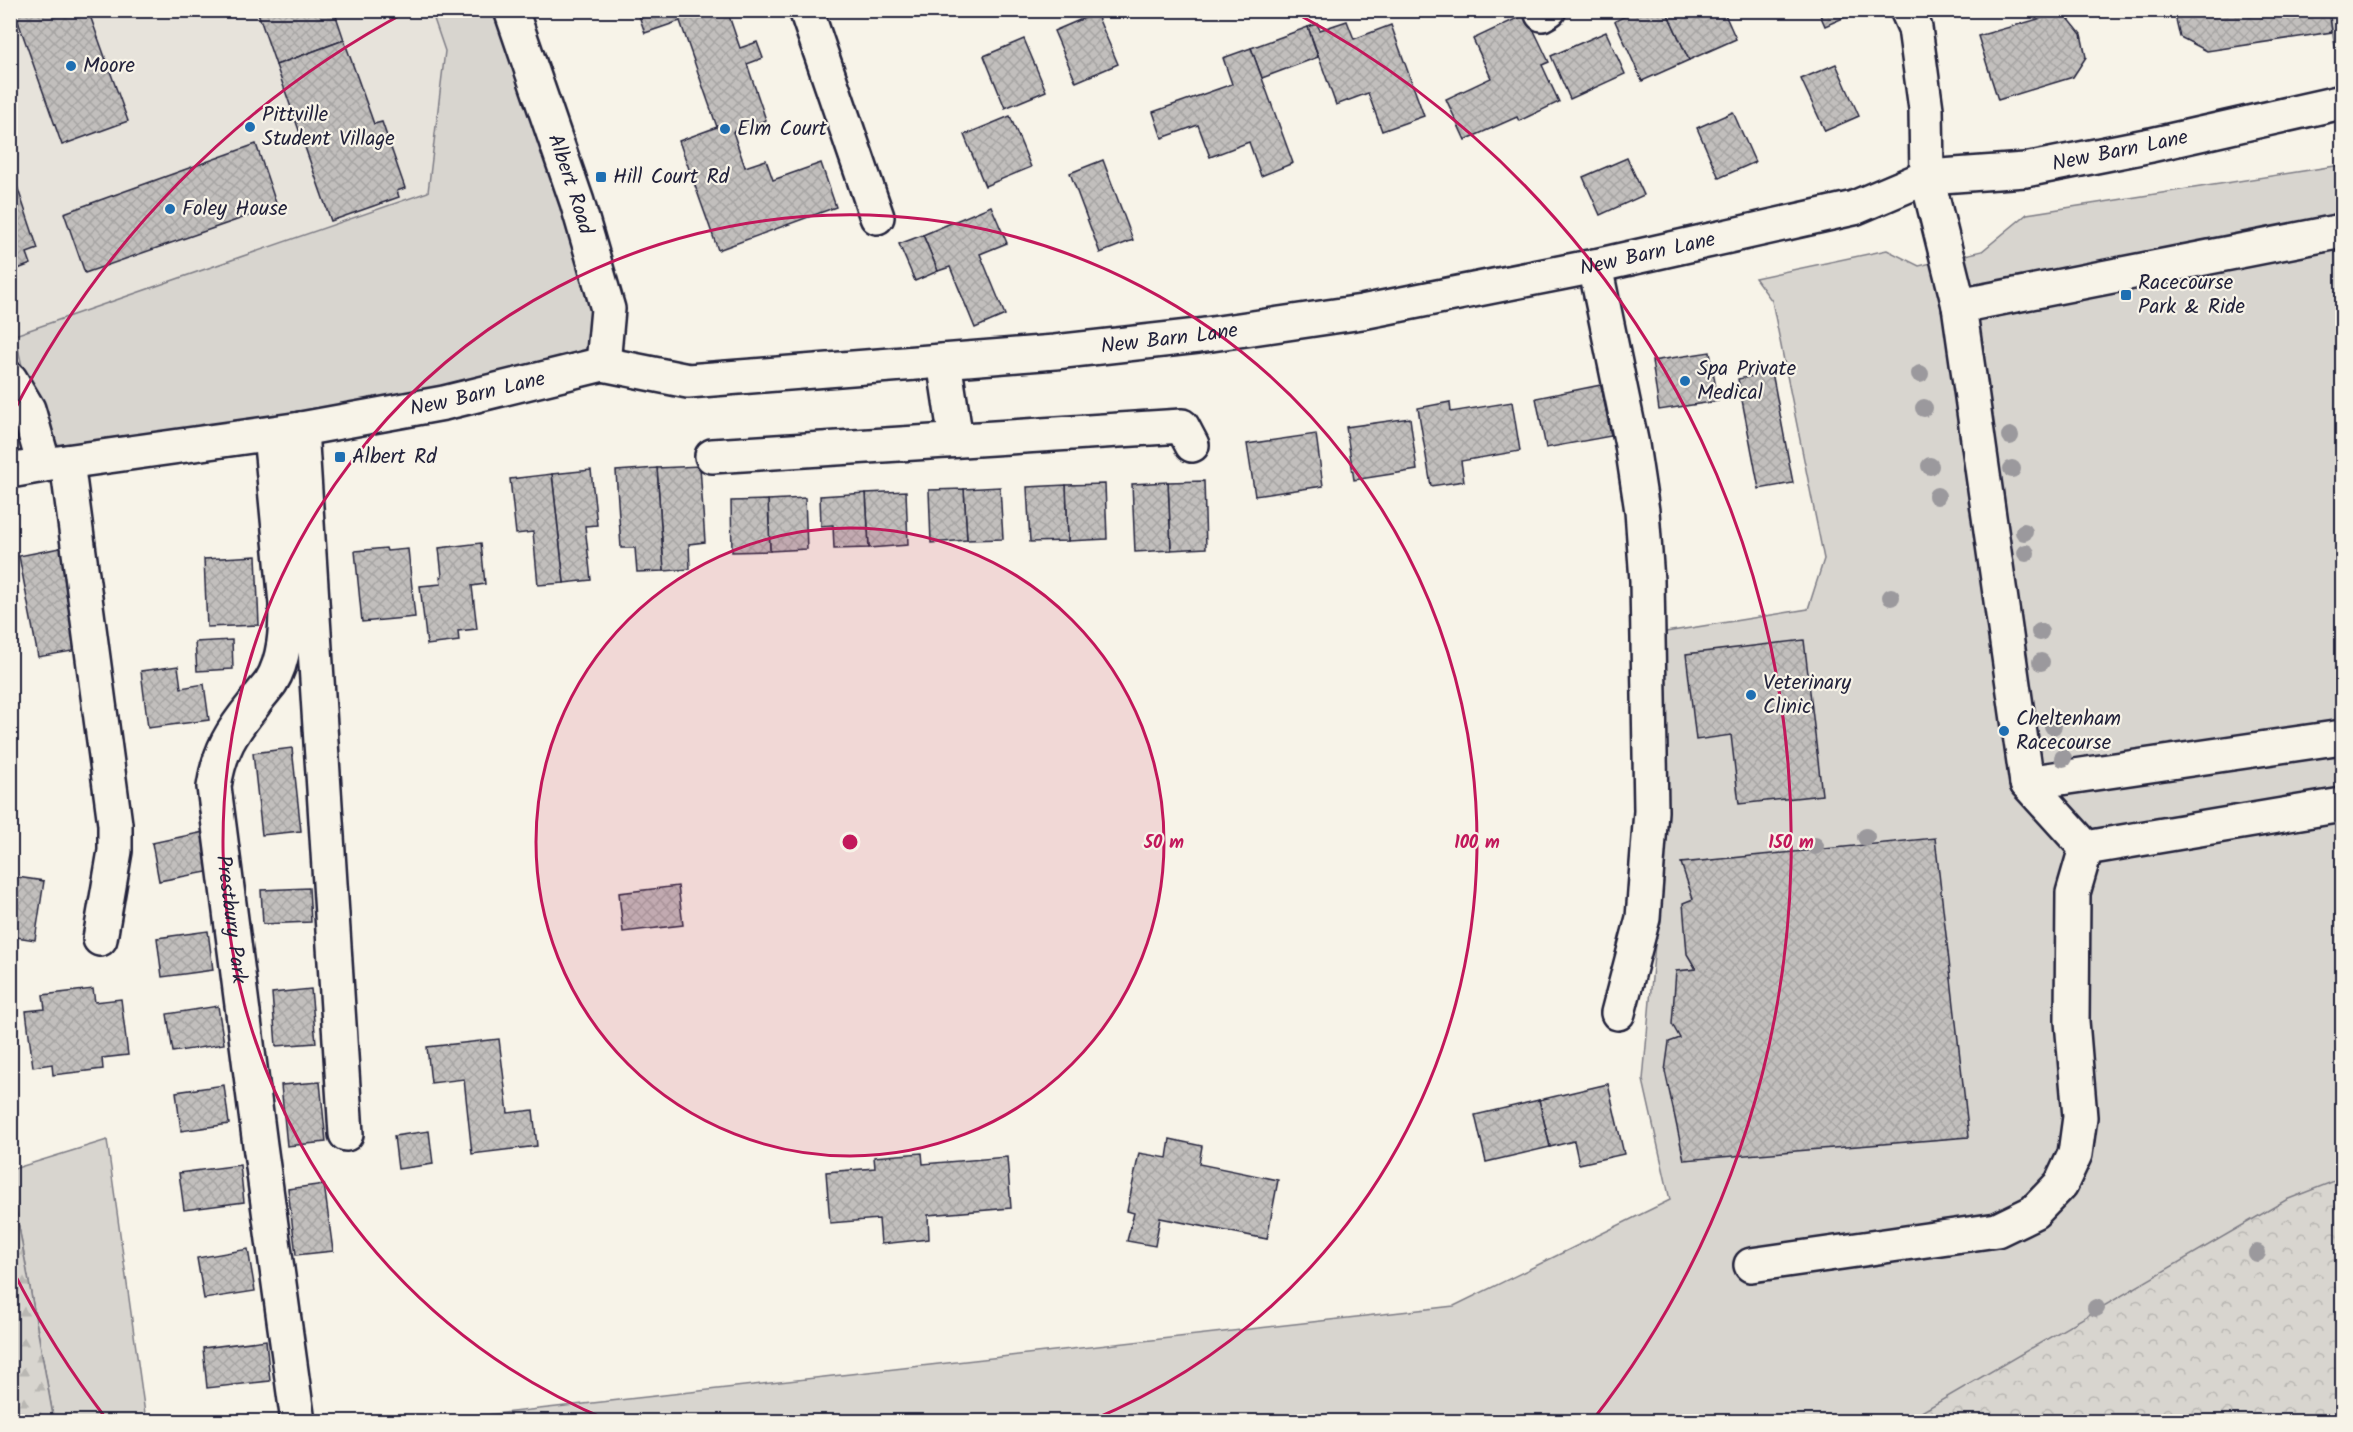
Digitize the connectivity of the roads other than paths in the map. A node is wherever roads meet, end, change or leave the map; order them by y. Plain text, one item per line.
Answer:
1 (511, 10) edge
2 (806, 10) edge
3 (1541, 10) edge
4 (1550, 10) edge
5 (1907, 10) edge
6 (2343, 102) edge
7 (1927, 177) junction
8 (877, 217) dead end
9 (2343, 231) edge
10 (1595, 266) junction
11 (1959, 306) junction
12 (944, 361) junction
13 (603, 364) junction
14 (10, 380) edge
15 (285, 432) junction
16 (956, 440) junction
17 (1192, 445) dead end
18 (712, 456) dead end
19 (55, 463) junction
20 (10, 471) edge
21 (2343, 737) edge
22 (2027, 783) junction
23 (2343, 805) edge
24 (2086, 848) junction
25 (100, 939) dead end
26 (1618, 1013) dead end
27 (346, 1134) dead end
28 (1751, 1265) dead end
29 (298, 1422) edge

1 - 13 main road, Albert Road
2 - 8 main road
3 - 4 main road
5 - 7 main road
6 - 7 main road, New Barn Lane
7 - 10 main road, New Barn Lane
7 - 11 main road
9 - 11 main road
10 - 12 main road, New Barn Lane
10 - 26 main road
11 - 22 main road
12 - 13 main road, New Barn Lane
12 - 16 main road
13 - 15 main road, New Barn Lane
14 - 19 main road
15 - 19 main road, New Barn Lane
15 - 27 main road
15 - 29 main road, Prestbury Park
16 - 17 main road
16 - 18 main road
19 - 20 main road, New Barn Lane
19 - 25 main road
21 - 22 main road
22 - 24 main road
23 - 24 main road
24 - 28 main road

